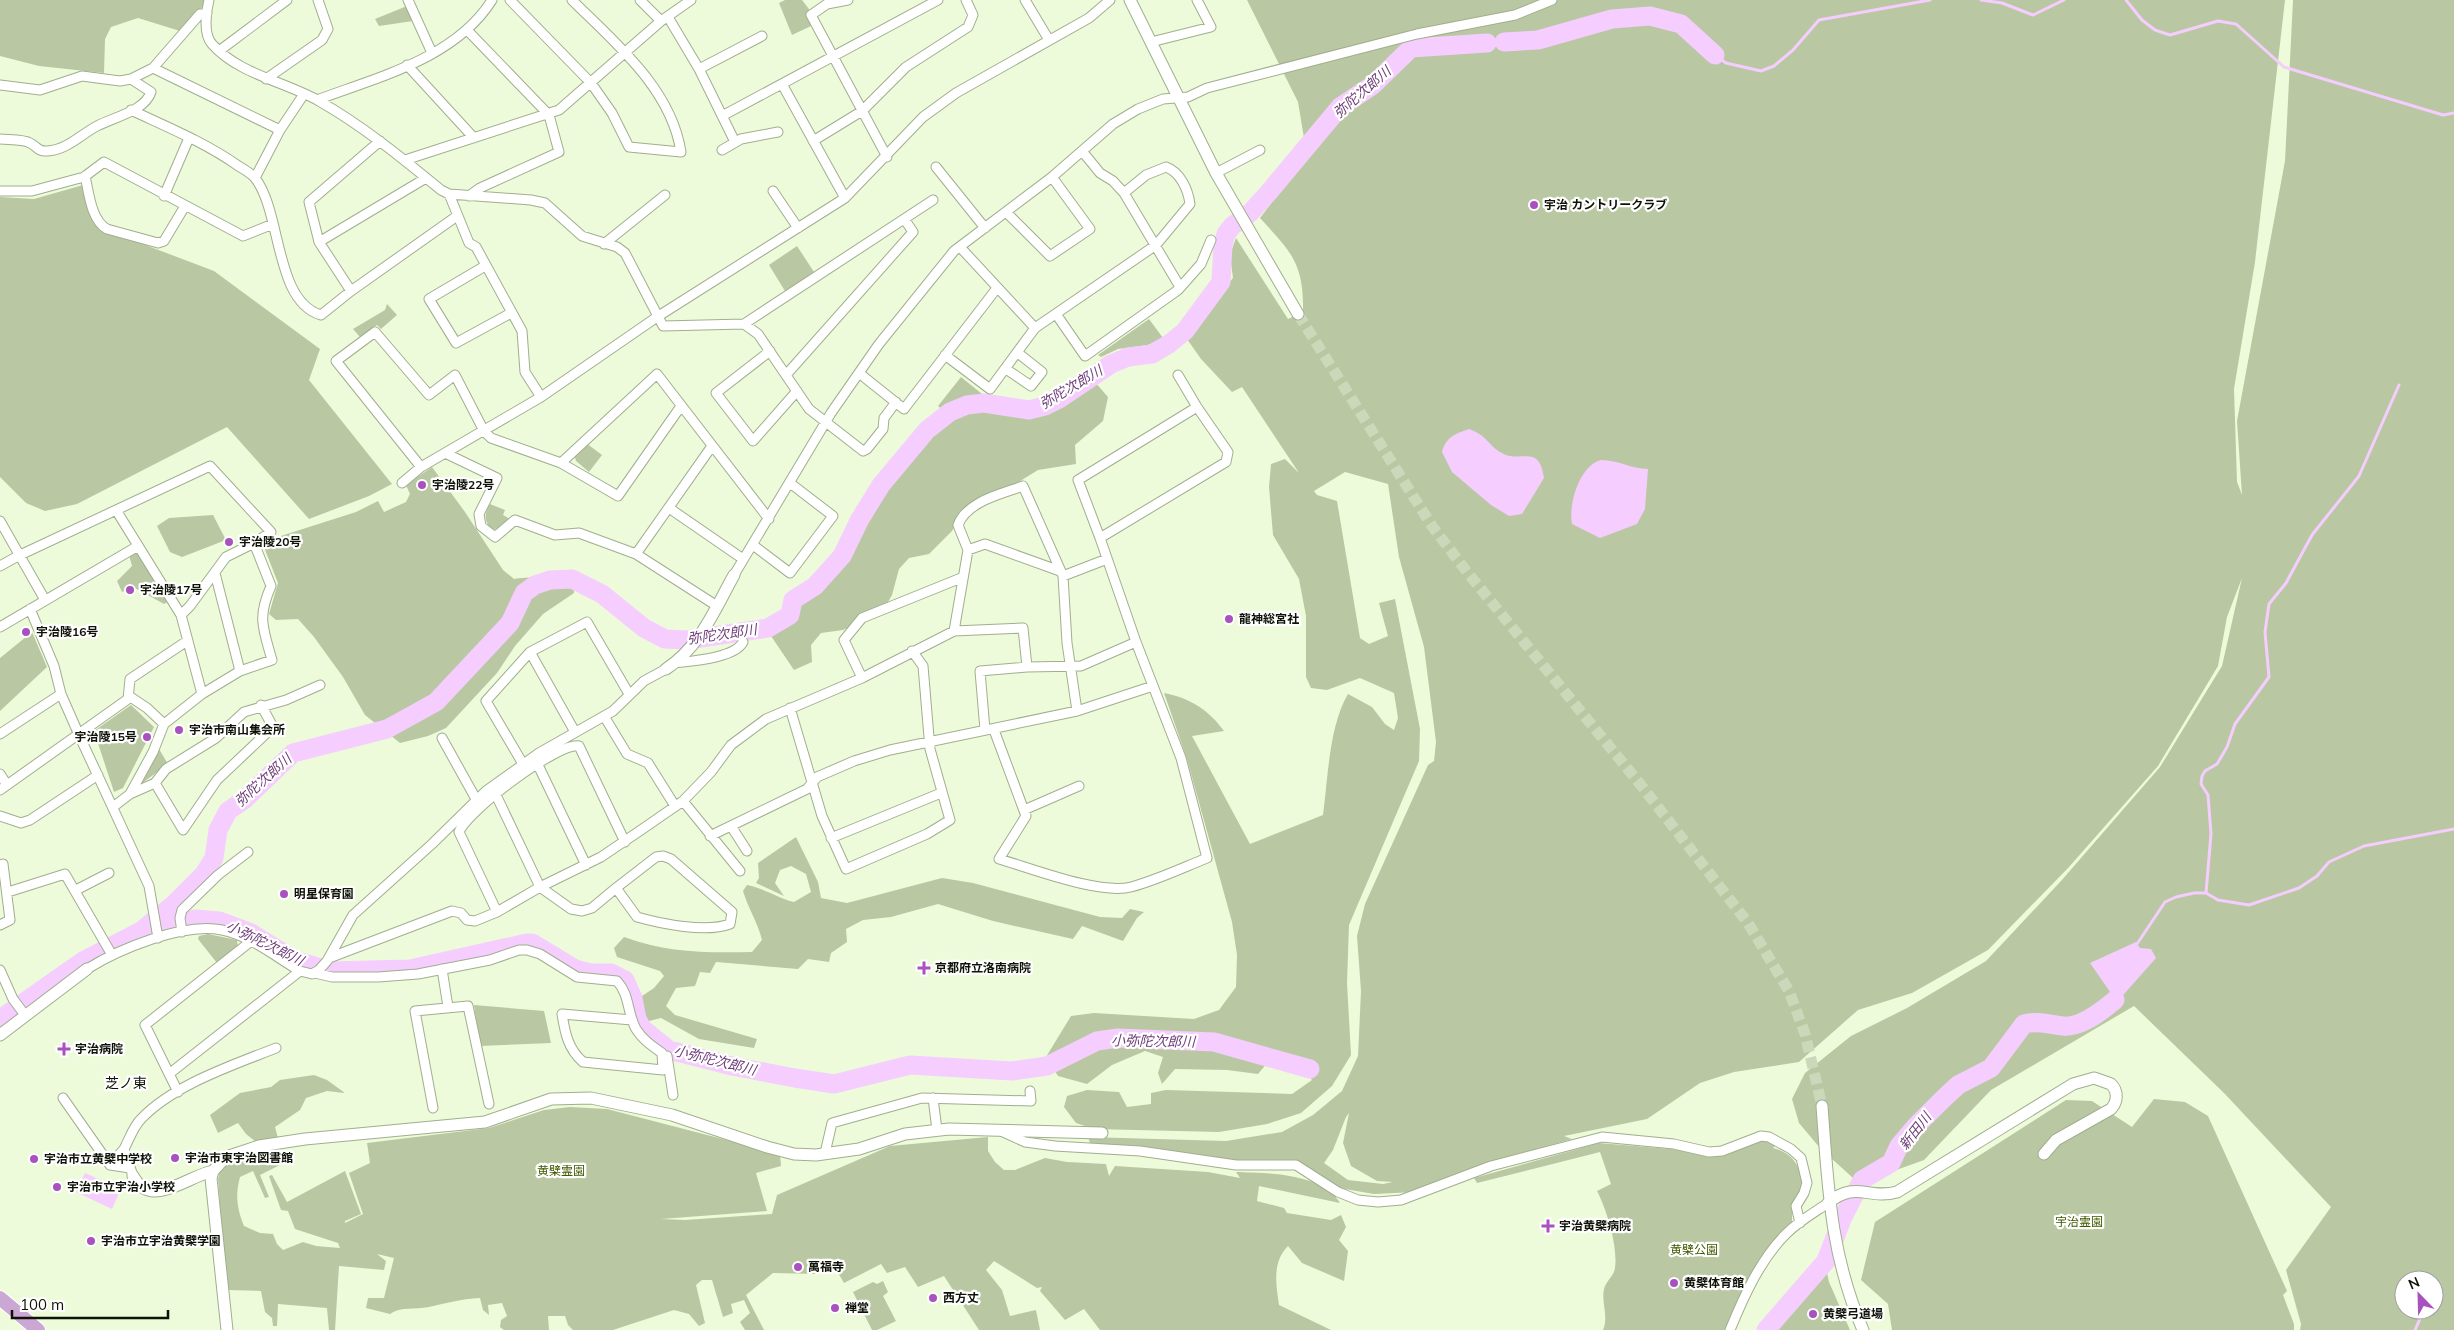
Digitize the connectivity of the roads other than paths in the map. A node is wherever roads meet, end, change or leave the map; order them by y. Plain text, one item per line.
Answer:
1 (209, 0) edge
2 (287, 0) edge
3 (318, 0) edge
4 (408, 0) edge
5 (492, 0) edge
6 (510, 0) edge
7 (572, 0) edge
8 (640, 0) edge
9 (691, 0) edge
10 (848, 0) edge
11 (938, 0) edge
12 (966, 0) edge
13 (1025, 0) edge
14 (1110, 0) edge
15 (1130, 0) edge
16 (1197, 0) edge
17 (1552, 0) edge
18 (835, 1) edge
19 (207, 13) junction
20 (664, 19) junction
21 (468, 31) junction
22 (762, 36) dead end
23 (1049, 40) junction
24 (1150, 42) junction
25 (218, 50) junction
26 (432, 53) junction
27 (626, 53) junction
28 (833, 56) junction
29 (407, 65) junction
30 (153, 68) junction
31 (699, 69) junction
32 (132, 79) junction
33 (266, 79) junction
34 (591, 83) junction
35 (782, 84) junction
36 (0, 85) edge
37 (304, 94) junction
38 (1177, 98) junction
39 (317, 100) junction
40 (131, 110) junction
41 (862, 111) junction
42 (549, 115) junction
43 (722, 116) junction
44 (280, 130) junction
45 (778, 132) dead end
46 (189, 138) junction
47 (474, 138) junction
48 (0, 139) edge
49 (380, 141) junction
50 (813, 141) junction
51 (735, 142) junction
52 (722, 150) dead end
53 (1260, 150) dead end
54 (1082, 151) junction
55 (887, 157) junction
56 (405, 160) junction
57 (936, 167) dead end
58 (1216, 173) junction
59 (85, 176) junction
60 (256, 178) junction
61 (426, 178) junction
62 (1052, 178) junction
63 (0, 191) edge
64 (773, 192) dead end
65 (1124, 193) junction
66 (449, 194) junction
67 (665, 195) dead end
68 (164, 196) junction
69 (469, 196) junction
70 (845, 198) junction
71 (933, 200) dead end
72 (185, 206) junction
73 (1006, 212) junction
74 (458, 216) junction
75 (906, 220) junction
76 (273, 224) junction
77 (798, 228) junction
78 (985, 228) junction
79 (1211, 240) dead end
80 (319, 242) junction
81 (604, 244) junction
82 (1156, 245) junction
83 (960, 247) junction
84 (486, 266) junction
85 (1180, 287) junction
86 (997, 288) junction
87 (351, 291) junction
88 (511, 313) junction
89 (1056, 314) junction
90 (1298, 314) tunnel mouth
91 (657, 316) junction
92 (744, 324) junction
93 (1035, 328) junction
94 (770, 351) junction
95 (1018, 353) junction
96 (945, 355) junction
97 (1006, 369) junction
98 (859, 373) junction
99 (786, 375) junction
100 (1178, 375) dead end
101 (797, 391) junction
102 (541, 397) junction
103 (896, 402) junction
104 (681, 406) junction
105 (1198, 407) junction
106 (825, 422) junction
107 (484, 430) junction
108 (712, 446) junction
109 (445, 453) junction
110 (561, 463) junction
111 (421, 467) junction
112 (402, 482) dead end
113 (790, 483) junction
114 (669, 508) junction
115 (116, 510) junction
116 (769, 519) junction
117 (0, 521) edge
118 (1100, 538) junction
119 (254, 544) junction
120 (753, 544) junction
121 (138, 546) junction
122 (968, 550) junction
123 (636, 554) junction
124 (18, 556) junction
125 (743, 559) junction
126 (1107, 559) junction
127 (0, 566) edge
128 (215, 573) junction
129 (1062, 573) junction
130 (734, 575) joint
131 (961, 578) junction
132 (45, 600) junction
133 (717, 606) junction
134 (30, 609) junction
135 (181, 615) junction
136 (0, 627) edge
137 (954, 631) junction
138 (186, 641) junction
139 (743, 642) dead end
140 (1136, 642) junction
141 (912, 650) junction
142 (530, 652) junction
143 (671, 666) junction
144 (1027, 667) junction
145 (1070, 667) junction
146 (240, 671) junction
147 (862, 678) junction
148 (320, 685) dead end
149 (1153, 686) junction
150 (61, 694) junction
151 (202, 694) junction
152 (630, 694) junction
153 (128, 696) junction
154 (262, 706) junction
155 (790, 708) junction
156 (1077, 711) junction
157 (604, 716) junction
158 (164, 724) junction
159 (990, 730) junction
160 (576, 732) junction
161 (0, 734) edge
162 (79, 735) junction
163 (442, 738) dead end
164 (929, 740) junction
165 (523, 764) junction
166 (538, 765) junction
167 (0, 774) edge
168 (98, 775) junction
169 (155, 783) junction
170 (812, 783) junction
171 (1079, 786) dead end
172 (4, 787) edge
173 (941, 793) junction
174 (130, 794) junction
175 (496, 795) junction
176 (476, 799) junction
177 (679, 804) junction
178 (113, 807) junction
179 (1024, 810) junction
180 (0, 816) edge
181 (731, 826) junction
182 (710, 836) junction
183 (831, 838) junction
184 (624, 842) junction
185 (747, 851) dead end
186 (248, 852) dead end
187 (0, 865) edge
188 (586, 865) junction
189 (740, 871) dead end
190 (109, 873) dead end
191 (540, 887) junction
192 (616, 888) junction
193 (76, 890) junction
194 (8, 892) junction
195 (497, 912) junction
196 (0, 925) edge
197 (181, 929) junction
198 (158, 935) junction
199 (250, 942) junction
200 (111, 952) junction
201 (328, 959) junction
202 (87, 969) joint
203 (442, 969) junction
204 (0, 970) edge
205 (300, 971) junction
206 (317, 972) junction
207 (448, 1006) junction
208 (23, 1013) junction
209 (632, 1020) junction
210 (0, 1035) edge
211 (276, 1048) dead end
212 (662, 1053) junction
213 (169, 1074) junction
214 (1030, 1091) dead end
215 (178, 1092) junction
216 (673, 1095) dead end
217 (63, 1098) dead end
218 (933, 1098) junction
219 (489, 1104) dead end
220 (1822, 1106) tunnel mouth
221 (433, 1108) dead end
222 (996, 1129) junction
223 (937, 1130) junction
224 (1102, 1133) dead end
225 (124, 1149) junction
226 (825, 1154) junction
227 (2044, 1154) dead end
228 (110, 1164) junction
229 (213, 1171) junction
230 (132, 1172) junction
231 (1828, 1203) junction
232 (1800, 1223) junction
233 (0, 1298) edge
234 (38, 1330) edge
235 (227, 1330) edge
236 (1730, 1330) edge
237 (1863, 1330) edge

1 - 19 street
2 - 25 street
3 - 33 street
4 - 26 street
5 - 21 street
6 - 34 street
7 - 27 street
8 - 20 street
9 - 20 street
10 - 18 street
11 - 28 street
12 - 41 street
13 - 23 street
14 - 23 street
15 - 24 street
16 - 24 street
17 - 38 street
18 - 28 street
19 - 25 street
19 - 30 street
20 - 27 street
20 - 31 street
21 - 26 street
21 - 42 street
22 - 31 street
23 - 55 street
24 - 38 street
25 - 33 street
26 - 29 street
27 - 34 street
27 - 34 street
28 - 35 street
28 - 41 street
29 - 39 street
29 - 47 street
30 - 32 street
30 - 44 street
31 - 43 street
32 - 36 street
32 - 40 street
33 - 37 street
34 - 42 street
35 - 43 street
35 - 50 street
37 - 39 street
37 - 44 street
38 - 54 street
38 - 58 street
39 - 49 street
40 - 46 street
40 - 48 street
41 - 50 street
41 - 55 street
42 - 47 street
42 - 69 street
43 - 51 street
44 - 60 street
45 - 51 street
46 - 60 street
46 - 68 street
47 - 56 street
49 - 56 street
49 - 80 street
50 - 70 street
51 - 52 street
53 - 58 street
54 - 62 street
54 - 65 street
55 - 70 street
56 - 61 street
57 - 78 street
58 - 90 street
59 - 63 street
59 - 68 street
59 - 72 street
60 - 76 street
61 - 66 street
61 - 80 street
62 - 73 street
62 - 73 street
64 - 77 street
65 - 82 street
65 - 82 street
66 - 69 street
66 - 74 street
67 - 81 street
68 - 72 street
69 - 81 street
70 - 77 street
71 - 75 street
72 - 76 street
73 - 78 street
74 - 84 street
74 - 87 street
75 - 92 street
75 - 99 street
76 - 87 street
77 - 91 street
78 - 83 street
79 - 85 street
80 - 87 street
81 - 91 street
82 - 85 street
82 - 89 street
83 - 86 street
83 - 98 street
84 - 88 street
84 - 88 street
85 - 89 street
86 - 93 street
86 - 96 street
88 - 102 street
89 - 93 street
91 - 92 street
91 - 102 street
92 - 94 street
93 - 95 street
94 - 99 street
94 - 101 street
95 - 97 street
95 - 97 street
96 - 97 street
96 - 103 street
98 - 103 street
98 - 106 street
99 - 101 street
100 - 105 street
101 - 106 street
102 - 107 street
103 - 106 street
104 - 108 street
104 - 110 street
104 - 110 street
105 - 118 street
105 - 118 street
106 - 113 street
107 - 109 street
107 - 110 street
107 - 111 street
108 - 114 street
108 - 116 street
109 - 111 street
109 - 123 street
111 - 112 street
113 - 116 street
113 - 120 street
114 - 123 street
114 - 125 street
115 - 119 street
115 - 121 street
115 - 124 street
116 - 120 street
117 - 124 street
118 - 126 street
119 - 128 street
119 - 146 street
120 - 125 street
121 - 132 street
121 - 135 street
122 - 129 street
122 - 129 street
122 - 131 street
123 - 133 street
124 - 127 street
124 - 132 street
125 - 130 street
126 - 129 street
126 - 140 street
128 - 135 street
128 - 146 street
129 - 145 street
130 - 133 street
131 - 137 street
131 - 147 street
132 - 134 street
133 - 143 street
134 - 136 street
134 - 150 street
135 - 138 street
137 - 141 street
137 - 144 street
138 - 151 street
138 - 153 street
139 - 143 street
140 - 145 street
140 - 149 street
141 - 147 street
141 - 164 street
142 - 152 street
142 - 160 street
142 - 165 street
143 - 152 street
144 - 145 street
144 - 159 street
145 - 156 street
146 - 151 street
147 - 155 street
148 - 154 street
149 - 156 street
149 - 179 street
150 - 161 street
150 - 162 street
151 - 158 street
152 - 157 street
153 - 158 street
153 - 162 street
154 - 169 street
154 - 169 street
155 - 170 street
155 - 177 street
156 - 159 street
157 - 160 street
157 - 177 street
158 - 174 street
159 - 164 street
159 - 179 street
160 - 165 street
162 - 168 street
162 - 172 street
163 - 176 street
164 - 170 street
164 - 173 street
165 - 176 street
166 - 175 street
166 - 184 street
166 - 188 street
167 - 172 street
168 - 178 street
168 - 180 street
169 - 174 street
170 - 181 street
170 - 183 street
171 - 179 street
173 - 183 street
173 - 183 street
174 - 178 street
175 - 191 street
175 - 195 street
176 - 201 street
177 - 182 street
177 - 184 street
178 - 198 street
181 - 182 street
181 - 185 street
182 - 189 street
184 - 188 street
186 - 197 street
187 - 194 street
188 - 191 street
190 - 193 street
191 - 192 street
191 - 195 street
192 - 192 street
193 - 194 street
193 - 200 street
194 - 196 street
195 - 201 street
197 - 198 street
197 - 199 street
198 - 200 street
199 - 205 street
199 - 213 street
200 - 202 street
201 - 206 street
202 - 208 street
203 - 206 street
203 - 207 street
203 - 209 street
204 - 208 street
205 - 206 street
205 - 213 street
207 - 219 street
207 - 221 street
208 - 210 street
209 - 212 street
209 - 212 street
211 - 215 street
212 - 216 street
213 - 215 street
214 - 218 street
215 - 225 street
217 - 228 street
218 - 223 street
218 - 226 street
220 - 231 street
222 - 223 street
222 - 224 street
222 - 232 street
223 - 226 street
225 - 228 street
225 - 230 street
226 - 229 street
227 - 231 street
228 - 230 street
229 - 230 street
229 - 235 street
231 - 232 street
231 - 237 street
232 - 236 street
233 - 234 main road

